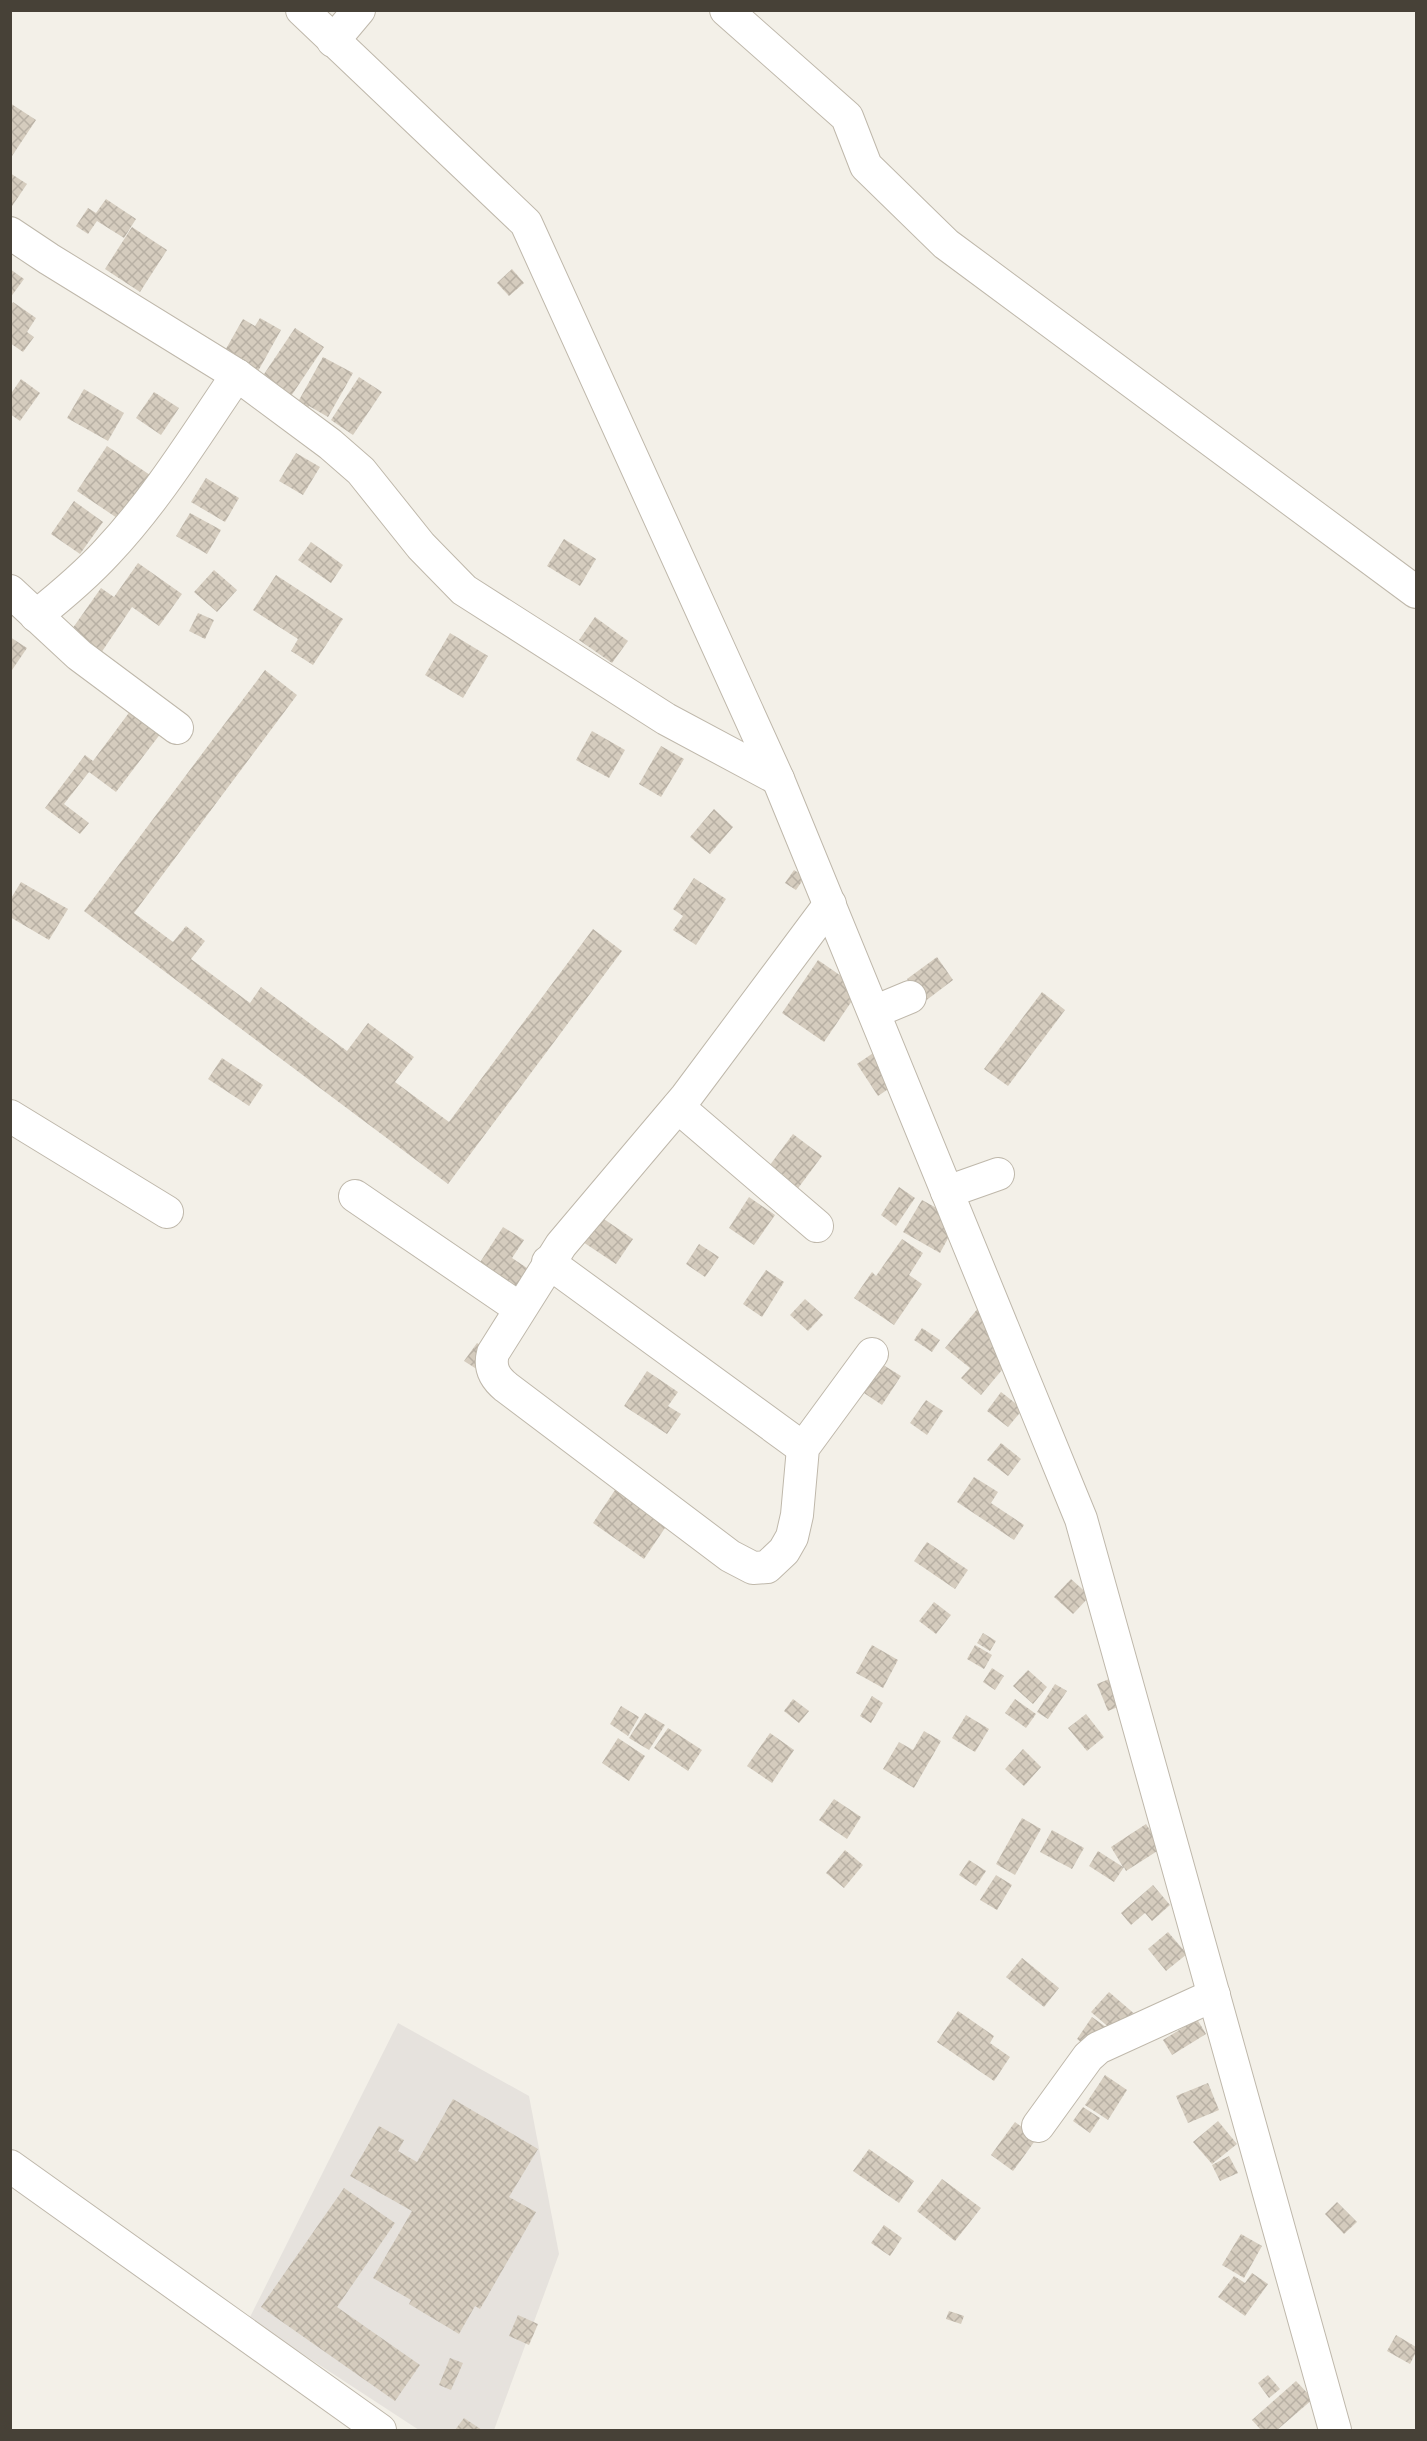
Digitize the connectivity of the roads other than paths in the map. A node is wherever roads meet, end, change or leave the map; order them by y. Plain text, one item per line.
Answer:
1 (302, 10) edge
2 (359, 10) edge
3 (726, 10) edge
4 (333, 41) junction
5 (10, 233) edge
6 (237, 375) junction
7 (10, 591) edge
8 (1416, 592) edge
9 (36, 616) junction
10 (177, 728) dead end
11 (778, 779) junction
12 (830, 904) junction
13 (678, 1107) junction
14 (10, 1116) edge
15 (355, 1196) dead end
16 (167, 1212) dead end
17 (817, 1226) dead end
18 (548, 1262) junction
19 (519, 1308) junction
20 (872, 1354) dead end
21 (803, 1448) junction
22 (1214, 1995) junction
23 (1038, 2126) dead end
24 (10, 2166) edge
25 (380, 2430) edge
26 (1335, 2430) edge

1 - 4 street
2 - 4 street
3 - 8 street
4 - 11 street
5 - 6 street
6 - 9 street
6 - 11 street
7 - 9 street
9 - 10 street
11 - 12 street
12 - 13 street
12 - 22 street
13 - 17 street
13 - 18 street
14 - 16 street
15 - 19 street
18 - 19 street
18 - 21 street
19 - 21 street
20 - 21 street
22 - 23 street
22 - 26 street
24 - 25 street

